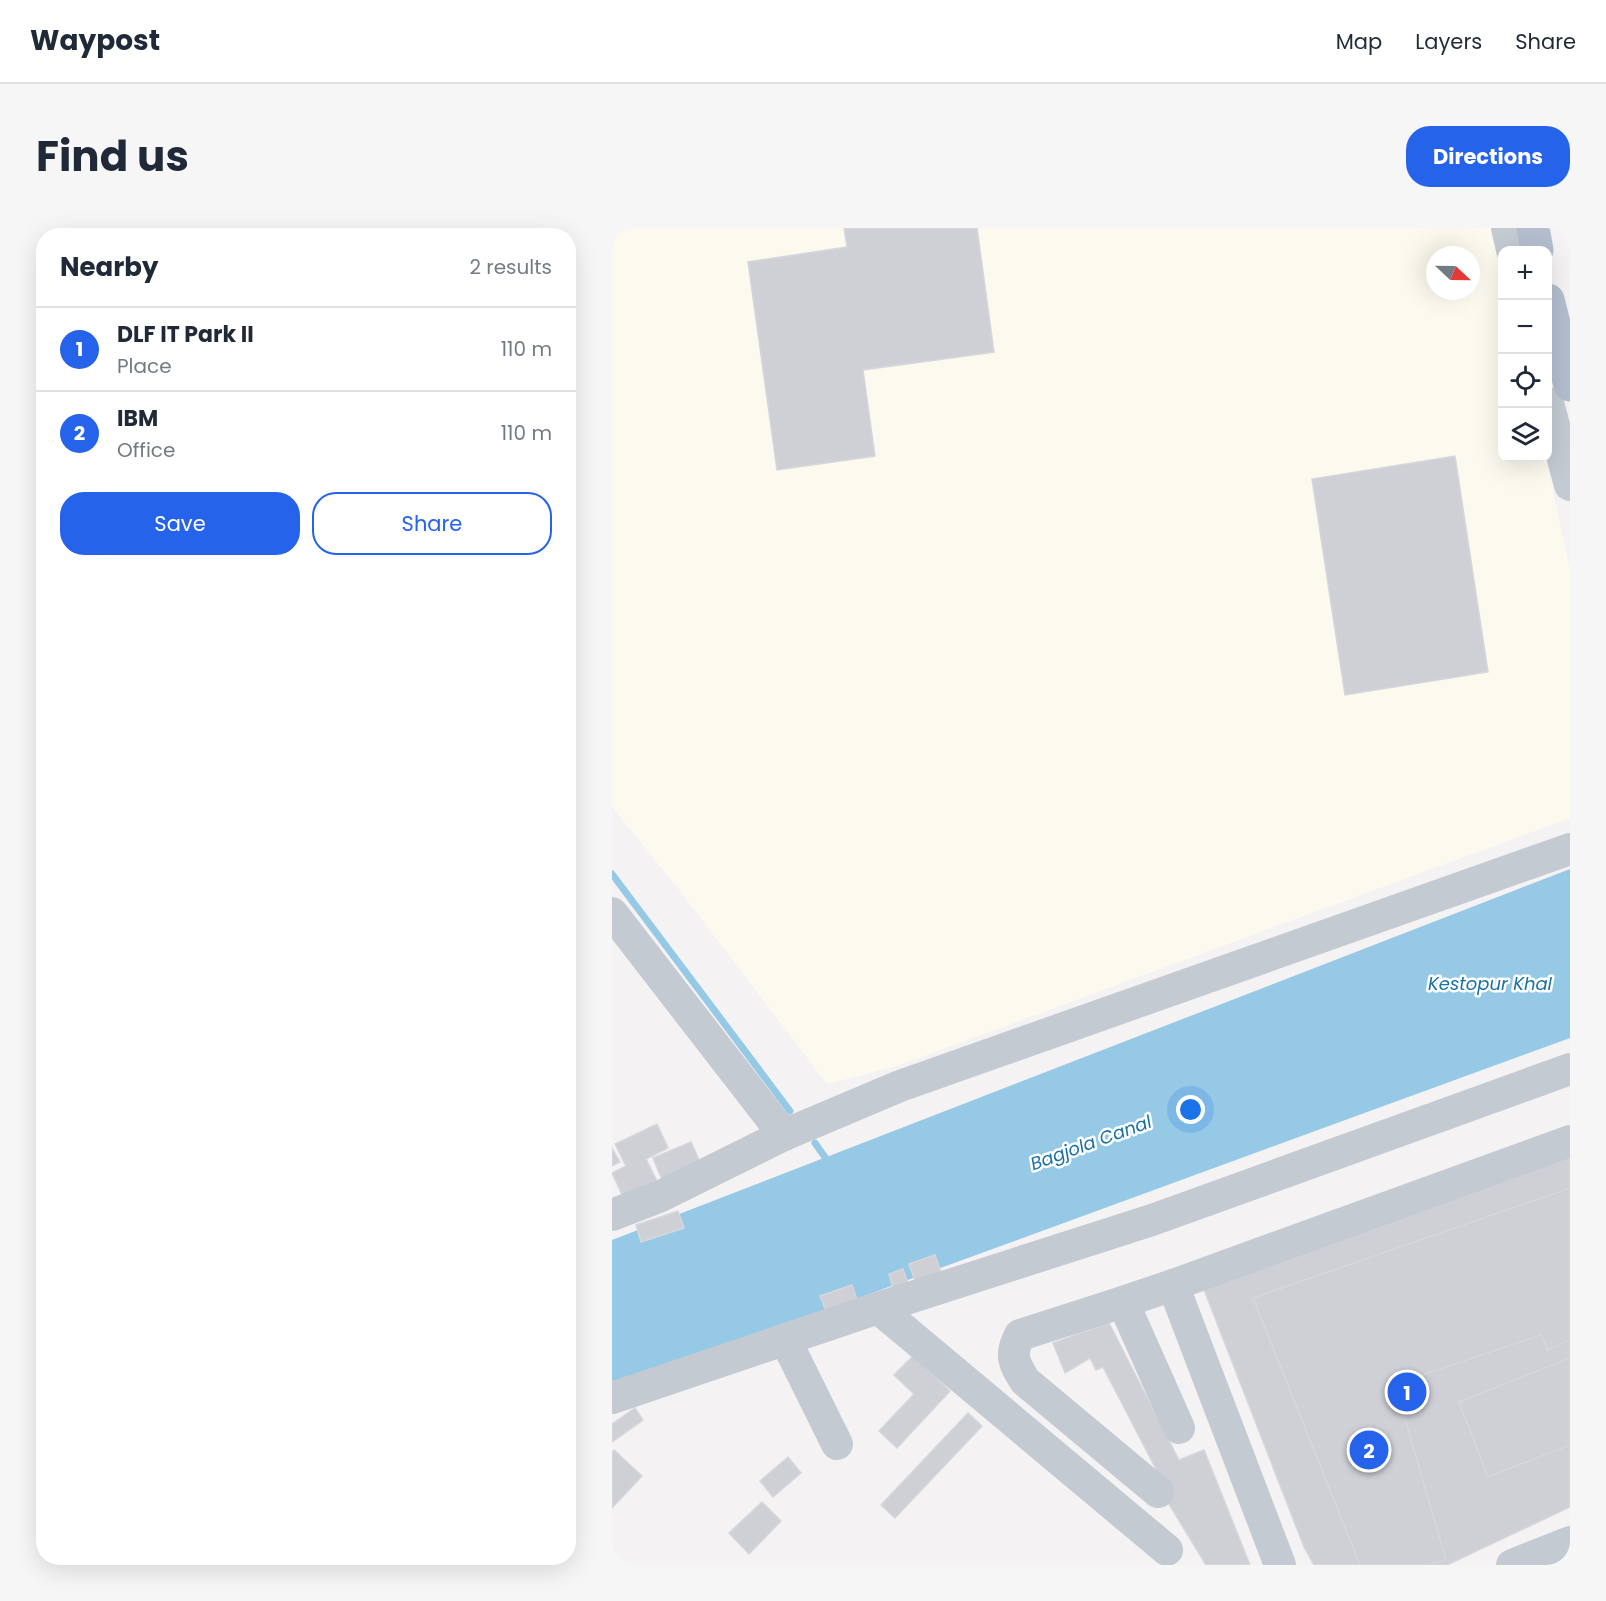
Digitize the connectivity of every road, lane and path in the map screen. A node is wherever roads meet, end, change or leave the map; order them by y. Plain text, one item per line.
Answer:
1 (1507, 228) edge
2 (1533, 228) edge
3 (1511, 246) edge
4 (1536, 246) edge
5 (1552, 315) edge
6 (1570, 385) edge
7 (1549, 408) edge
8 (1570, 485) edge
9 (1570, 849) edge
10 (612, 913) edge
11 (1570, 1069) edge
12 (784, 1135) junction
13 (1570, 1141) edge
14 (612, 1215) edge
15 (1173, 1285) junction
16 (1123, 1302) junction
17 (879, 1308) junction
18 (785, 1339) junction
19 (612, 1398) edge
20 (1179, 1428) dead end
21 (837, 1444) dead end
22 (1158, 1492) dead end
23 (1570, 1542) edge
24 (1167, 1550) dead end
25 (1280, 1565) edge
26 (1512, 1565) edge

1 - 3 street
2 - 4 main road
5 - 6 main road
7 - 8 street
9 - 12 street
10 - 12 street
11 - 17 street
12 - 14 street
13 - 15 street
15 - 16 street
15 - 25 street
16 - 20 street
16 - 22 street
17 - 18 street
17 - 24 street
18 - 19 street
18 - 21 street
23 - 26 street

